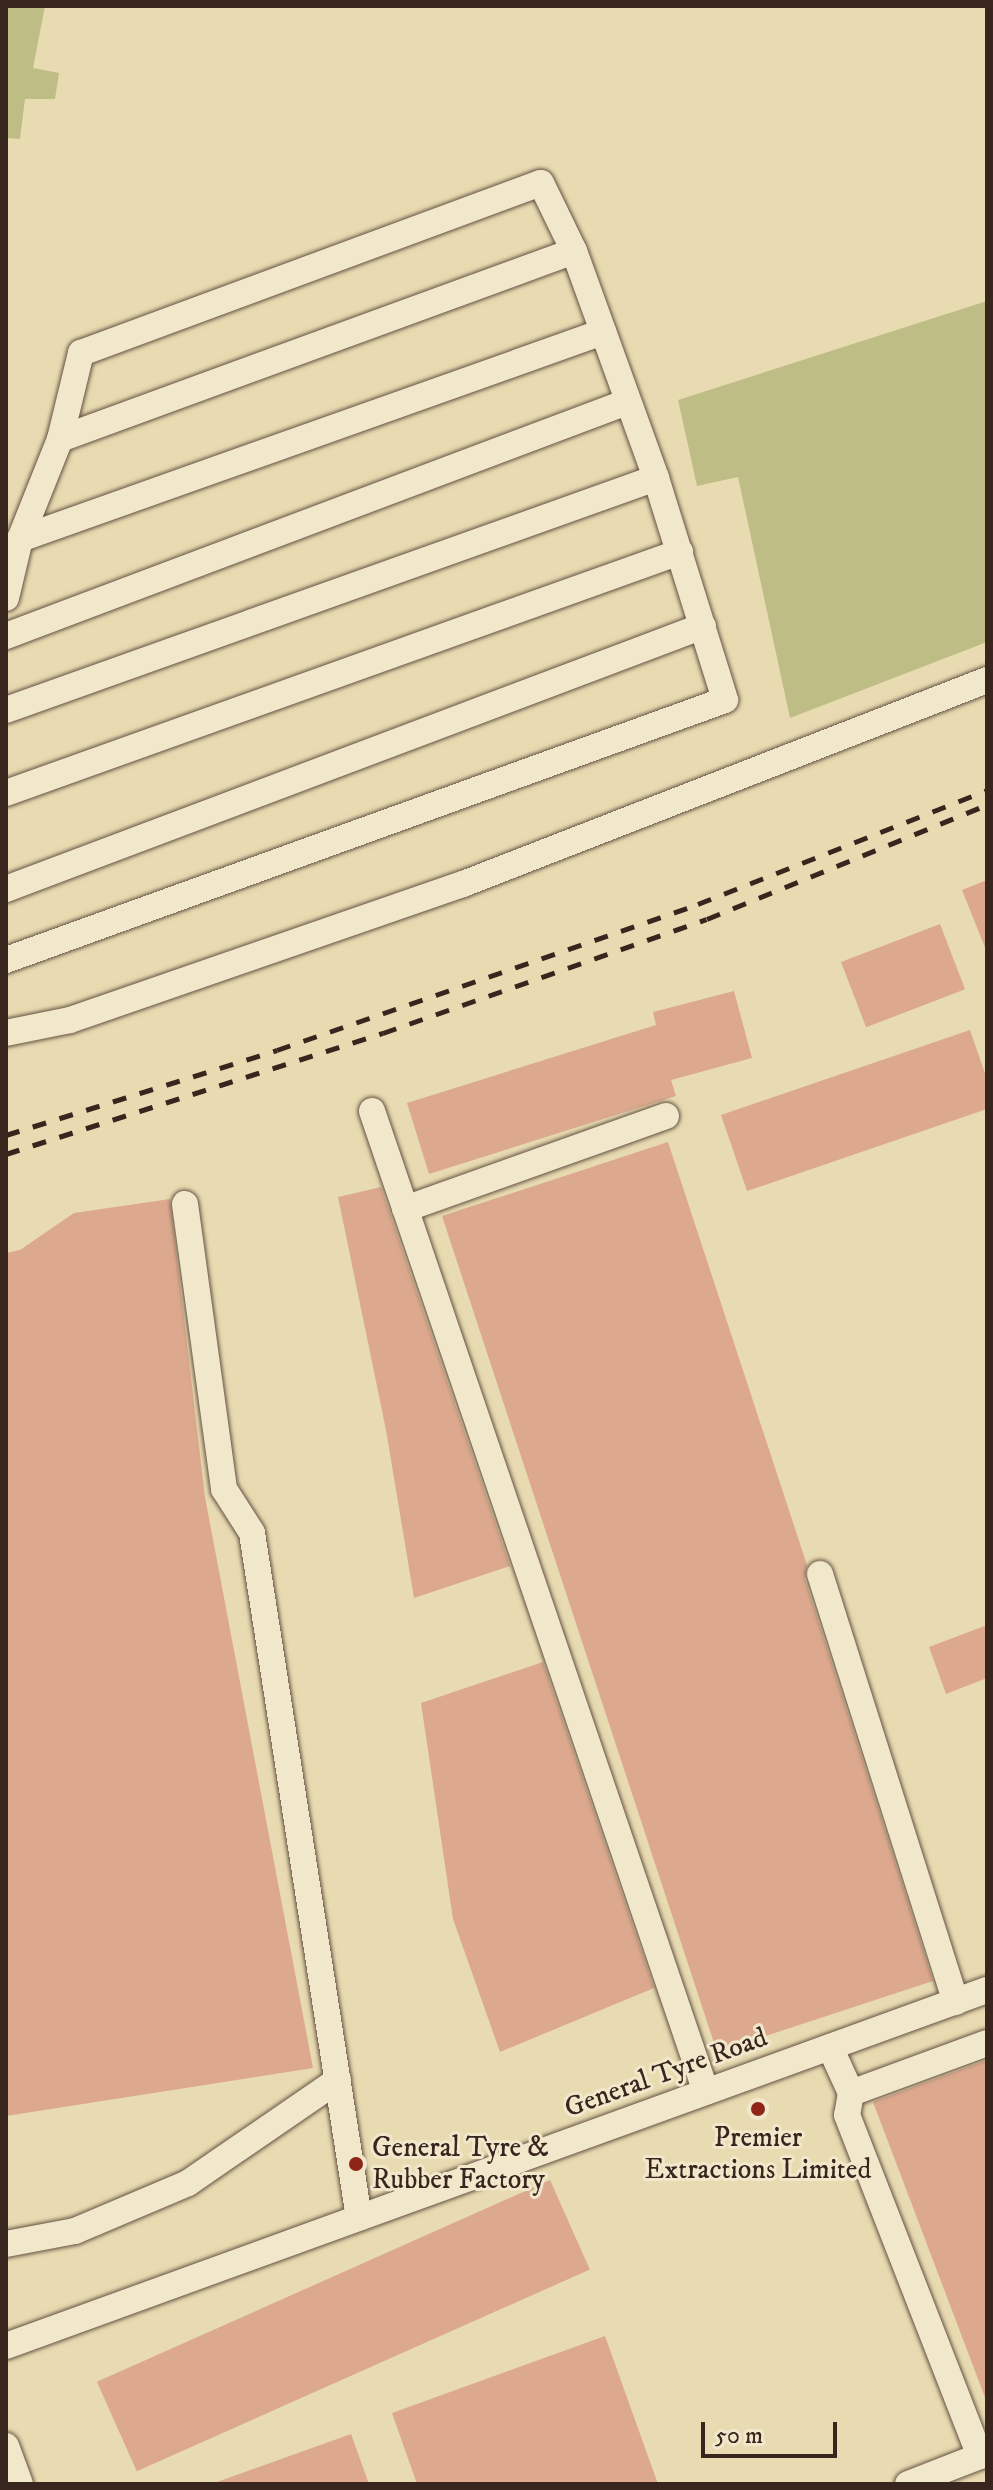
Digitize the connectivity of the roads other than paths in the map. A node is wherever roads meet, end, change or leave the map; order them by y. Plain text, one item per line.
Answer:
1 (574, 251) junction
2 (603, 332) junction
3 (627, 402) junction
4 (60, 439) junction
5 (656, 478) junction
6 (20, 539) junction
7 (680, 552) junction
8 (6, 598) edge
9 (703, 626) junction
10 (6, 636) edge
11 (987, 680) edge
12 (6, 710) edge
13 (6, 793) edge
14 (6, 889) edge
15 (6, 960) edge
16 (6, 1033) edge
17 (372, 1111) dead end
18 (666, 1116) dead end
19 (185, 1204) dead end
20 (405, 1209) junction
21 (820, 1574) dead end
22 (987, 1990) edge
23 (956, 2002) junction
24 (987, 2043) edge
25 (830, 2047) junction
26 (338, 2080) junction
27 (706, 2092) junction
28 (851, 2093) junction
29 (359, 2218) junction
30 (6, 2244) edge
31 (6, 2346) edge
32 (6, 2446) edge
33 (983, 2454) edge
34 (20, 2484) edge
35 (908, 2484) edge

1 - 2 street
1 - 4 street
1 - 4 street
2 - 3 street
2 - 6 street
3 - 5 street
3 - 10 street
4 - 6 street
5 - 7 street
5 - 12 street
6 - 8 street
7 - 9 street
7 - 13 street
9 - 14 street
9 - 15 street
11 - 16 street
17 - 20 street
18 - 20 street
19 - 26 street
20 - 27 street
21 - 23 street
22 - 23 street, General Tyre Road
23 - 25 street, General Tyre Road
24 - 28 street
25 - 27 street, General Tyre Road
25 - 28 street
26 - 29 street
26 - 30 street
27 - 29 street, General Tyre Road
28 - 33 street
29 - 31 street, General Tyre Road
32 - 34 street
33 - 35 street

